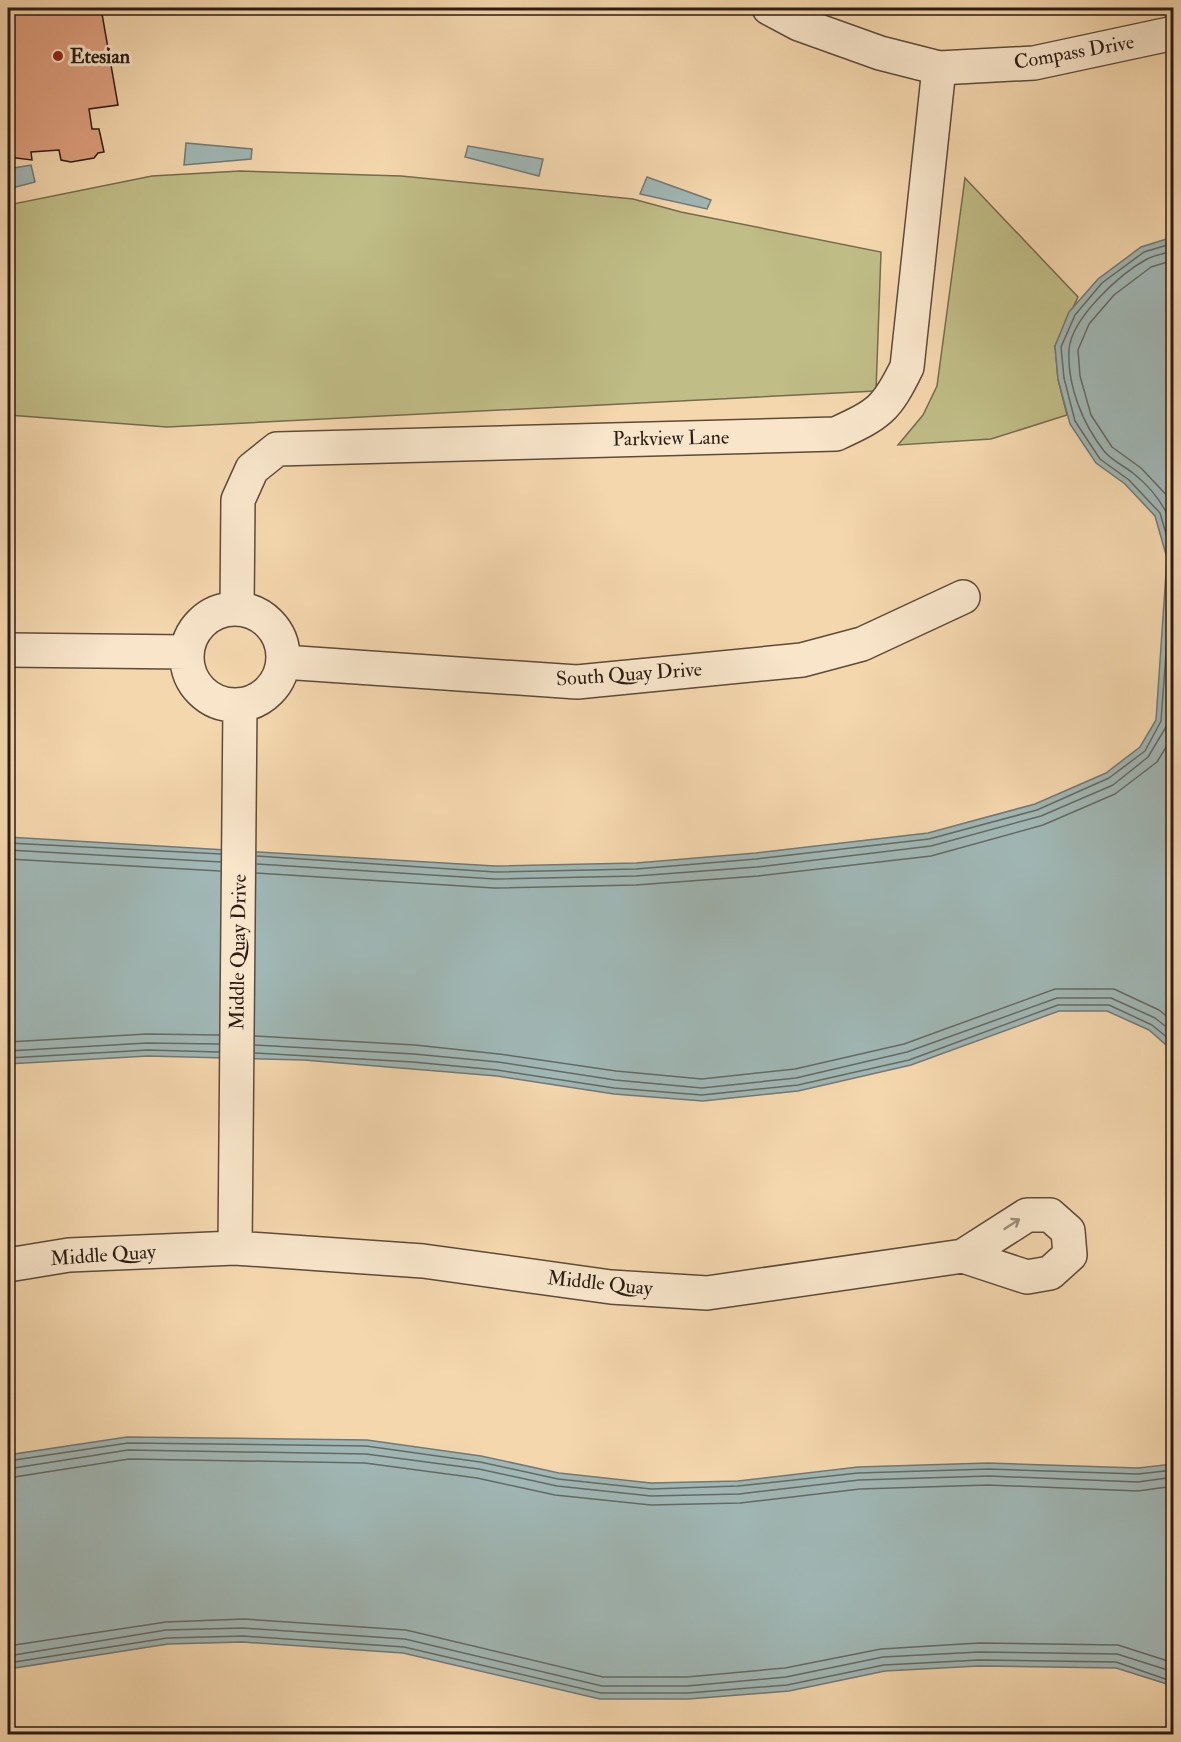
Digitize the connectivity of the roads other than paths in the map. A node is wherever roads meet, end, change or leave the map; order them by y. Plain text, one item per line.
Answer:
1 (769, 8) edge
2 (1173, 33) edge
3 (939, 68) junction
4 (963, 597) dead end
5 (237, 609) junction
6 (8, 650) edge
7 (187, 652) junction
8 (283, 662) junction
9 (240, 705) junction
10 (235, 1248) junction
11 (963, 1256) dead end
12 (8, 1265) edge

1 - 3 street, Compass Drive
2 - 3 street, Compass Drive
3 - 5 street, Parkview Lane
4 - 8 street, South Quay Drive
5 - 7 street
5 - 8 street
6 - 7 street
7 - 9 street
8 - 9 street
9 - 10 street, Middle Quay Drive
10 - 11 street, Middle Quay
10 - 12 street, Middle Quay

